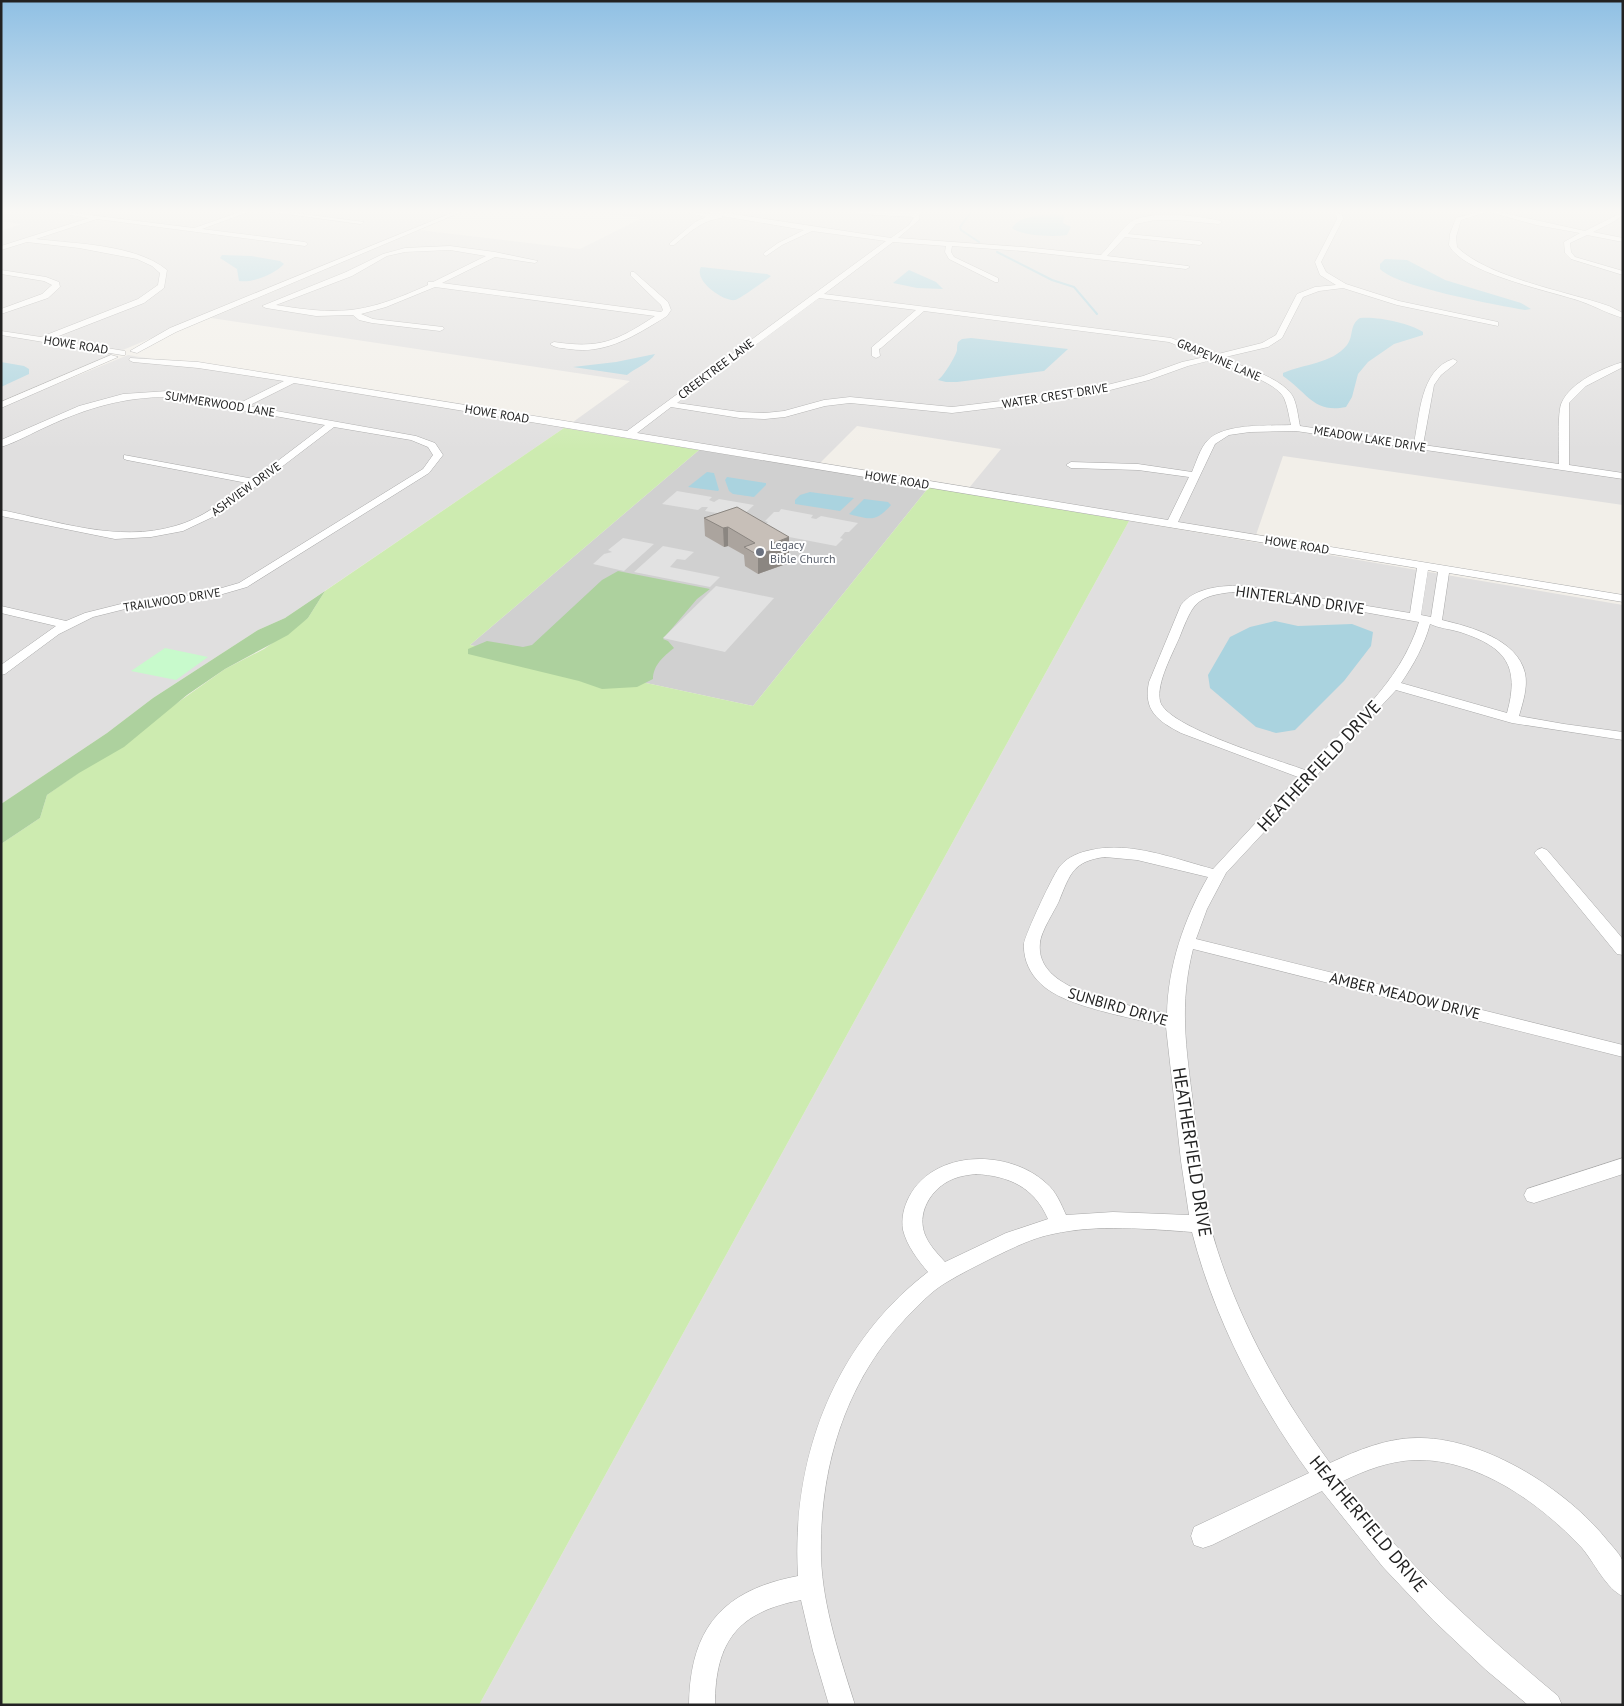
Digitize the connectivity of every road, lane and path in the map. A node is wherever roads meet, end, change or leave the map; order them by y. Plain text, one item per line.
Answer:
1 (50, 292) edge
2 (152, 292) edge
3 (268, 292) edge
4 (304, 292) edge
5 (415, 292) edge
6 (488, 292) edge
7 (652, 292) edge
8 (820, 292) edge
9 (1311, 292) edge
10 (1361, 292) edge
11 (1560, 292) edge
12 (815, 295) junction
13 (243, 302) junction
14 (267, 306) junction
15 (922, 309) junction
16 (1, 312) edge
17 (355, 313) junction
18 (662, 315) junction
19 (1623, 316) edge
20 (1495, 324) dead end
21 (181, 328) junction
22 (440, 329) dead end
23 (1, 333) edge
24 (43, 340) junction
25 (554, 344) dead end
26 (134, 351) junction
27 (147, 355) junction
28 (876, 356) dead end
29 (119, 357) junction
30 (1213, 357) junction
31 (133, 360) junction
32 (1453, 361) dead end
33 (171, 362) junction
34 (1623, 364) edge
35 (291, 381) junction
36 (669, 404) junction
37 (1, 405) edge
38 (239, 407) junction
39 (333, 423) junction
40 (1296, 428) junction
41 (629, 434) junction
42 (1, 444) edge
43 (1418, 447) junction
44 (438, 455) joint
45 (127, 457) dead end
46 (1072, 465) dead end
47 (1564, 468) junction
48 (1194, 475) junction
49 (1623, 476) edge
50 (256, 482) junction
51 (1, 513) edge
52 (1171, 525) junction
53 (1423, 566) junction
54 (1444, 570) junction
55 (1623, 600) edge
56 (1, 609) edge
57 (1425, 621) junction
58 (66, 624) junction
59 (1, 671) edge
60 (1394, 684) junction
61 (1512, 719) junction
62 (1623, 736) edge
63 (1307, 776) junction
64 (1542, 853) dead end
65 (1217, 875) junction
66 (1188, 942) junction
67 (1623, 950) edge
68 (1175, 1023) junction
69 (1623, 1051) edge
70 (1623, 1166) edge
71 (1534, 1195) dead end
72 (1060, 1224) junction
73 (1201, 1224) junction
74 (943, 1274) junction
75 (1326, 1478) junction
76 (1203, 1536) dead end
77 (1623, 1584) edge
78 (811, 1586) junction
79 (702, 1705) edge
80 (842, 1705) edge
81 (1549, 1705) edge

1 - 16 street
2 - 24 street
3 - 13 street
4 - 14 street
5 - 17 street
6 - 18 street
7 - 18 street
8 - 12 street, CREEKTREE LANE
9 - 30 street, WATER CREST DRIVE
10 - 20 street
11 - 19 street
12 - 15 street, GRAPEVINE LANE
12 - 36 street, CREEKTREE LANE
13 - 14 street
13 - 21 street
14 - 17 street
15 - 28 street
15 - 30 street, GRAPEVINE LANE
17 - 22 street
18 - 25 street
21 - 26 street
21 - 27 street
23 - 24 street, HOWE ROAD
24 - 29 street, HOWE ROAD
26 - 27 street, HOWE ROAD
26 - 29 street
27 - 31 street
27 - 33 street, HOWE ROAD
29 - 31 street
29 - 37 street
30 - 36 street, WATER CREST DRIVE
30 - 40 street, GRAPEVINE LANE
31 - 33 street, HOWE ROAD
32 - 43 street
33 - 35 street, HOWE ROAD
34 - 47 street
35 - 38 street
35 - 41 street, HOWE ROAD
36 - 41 street, CREEKTREE LANE
38 - 39 street, SUMMERWOOD LANE
38 - 42 street, SUMMERWOOD LANE
39 - 44 street, SUMMERWOOD LANE
39 - 50 street, ASHVIEW DRIVE
40 - 43 street, MEADOW LAKE DRIVE
40 - 48 street, MEADOW LAKE DRIVE
41 - 52 street, HOWE ROAD
43 - 47 street, MEADOW LAKE DRIVE
44 - 58 street, TRAILWOOD DRIVE
45 - 50 street
46 - 48 street
47 - 49 street, MEADOW LAKE DRIVE
48 - 52 street, MEADOW LAKE DRIVE
50 - 51 street, ASHVIEW DRIVE
52 - 53 street, HOWE ROAD
53 - 54 street, HOWE ROAD
53 - 57 street, HEATHERFIELD DRIVE
54 - 55 street, HOWE ROAD
54 - 57 street, HEATHERFIELD DRIVE
56 - 58 street
57 - 60 street, HEATHERFIELD DRIVE
57 - 61 street, HINTERLAND DRIVE
57 - 63 street, HINTERLAND DRIVE
58 - 59 street, TRAILWOOD DRIVE
60 - 61 street
60 - 63 street, HEATHERFIELD DRIVE
61 - 62 street
63 - 65 street, HEATHERFIELD DRIVE
64 - 67 street
65 - 66 street, HEATHERFIELD DRIVE
65 - 68 street, SUNBIRD DRIVE
66 - 68 street, HEATHERFIELD DRIVE
66 - 69 street, AMBER MEADOW DRIVE
68 - 73 street, HEATHERFIELD DRIVE
70 - 71 street
72 - 73 street
72 - 74 street
72 - 74 street
73 - 75 street, HEATHERFIELD DRIVE
74 - 78 street
75 - 76 street
75 - 77 street
75 - 81 street, HEATHERFIELD DRIVE
78 - 79 street
78 - 80 street

